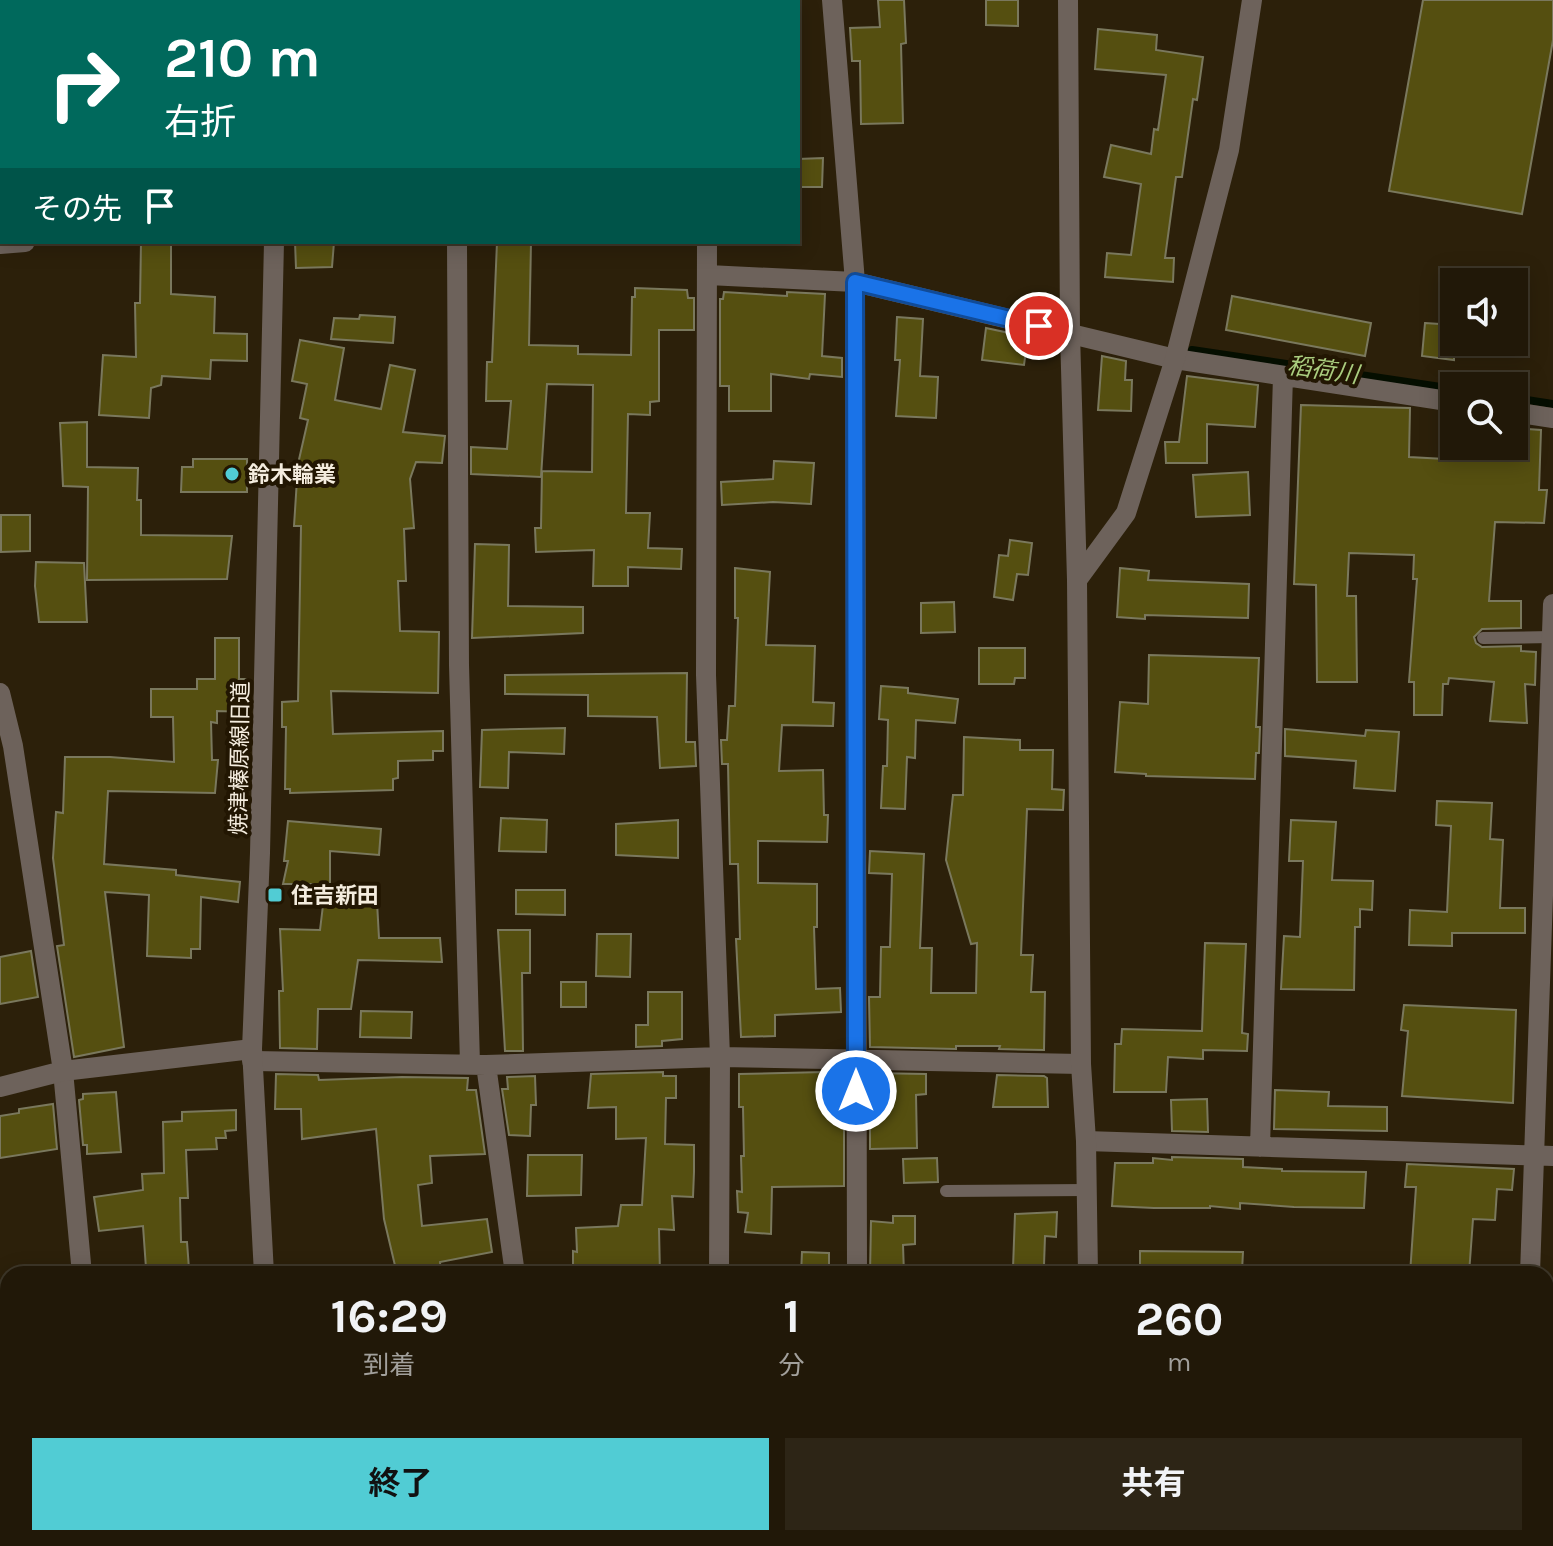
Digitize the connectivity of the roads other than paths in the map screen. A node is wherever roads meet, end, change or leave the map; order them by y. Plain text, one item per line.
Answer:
1 (832, 0) edge
2 (1068, 0) edge
3 (1252, 0) edge
4 (274, 244) edge
5 (457, 244) edge
6 (707, 244) edge
7 (708, 275) junction
8 (855, 282) junction
9 (1070, 333) junction
10 (1175, 359) junction
11 (1283, 376) junction
12 (1440, 400) edge
13 (1528, 414) edge
14 (1553, 418) edge
15 (1077, 580) junction
16 (1553, 604) edge
17 (1552, 637) edge
18 (1483, 638) dead end
19 (0, 693) edge
20 (252, 1055) junction
21 (720, 1057) junction
22 (856, 1060) junction
23 (1081, 1064) junction
24 (478, 1065) junction
25 (63, 1071) junction
26 (0, 1087) edge
27 (1086, 1141) junction
28 (1260, 1147) junction
29 (1543, 1156) edge
30 (1087, 1190) junction
31 (946, 1191) dead end
32 (81, 1266) edge
33 (264, 1266) edge
34 (514, 1266) edge
35 (719, 1266) edge
36 (857, 1266) edge
37 (1088, 1266) edge
38 (1531, 1266) edge

1 - 8 street
2 - 9 street
3 - 10 street
4 - 20 street, 焼津榛原線旧道
5 - 24 street
6 - 7 street
7 - 8 street
7 - 21 street
8 - 9 street
8 - 22 street
9 - 10 street
9 - 15 street
10 - 11 street
10 - 15 street
11 - 12 street
11 - 28 street
13 - 14 street
15 - 23 street
16 - 17 street
17 - 18 lane
17 - 29 street
19 - 25 street
20 - 24 street
20 - 25 street
20 - 33 street, 焼津榛原線旧道
21 - 22 street
21 - 24 street
21 - 35 street
22 - 23 street
22 - 36 street
23 - 27 street
24 - 34 street
25 - 26 street
25 - 32 street
27 - 28 street
27 - 30 street
28 - 29 street
29 - 38 street
30 - 31 lane
30 - 37 street

